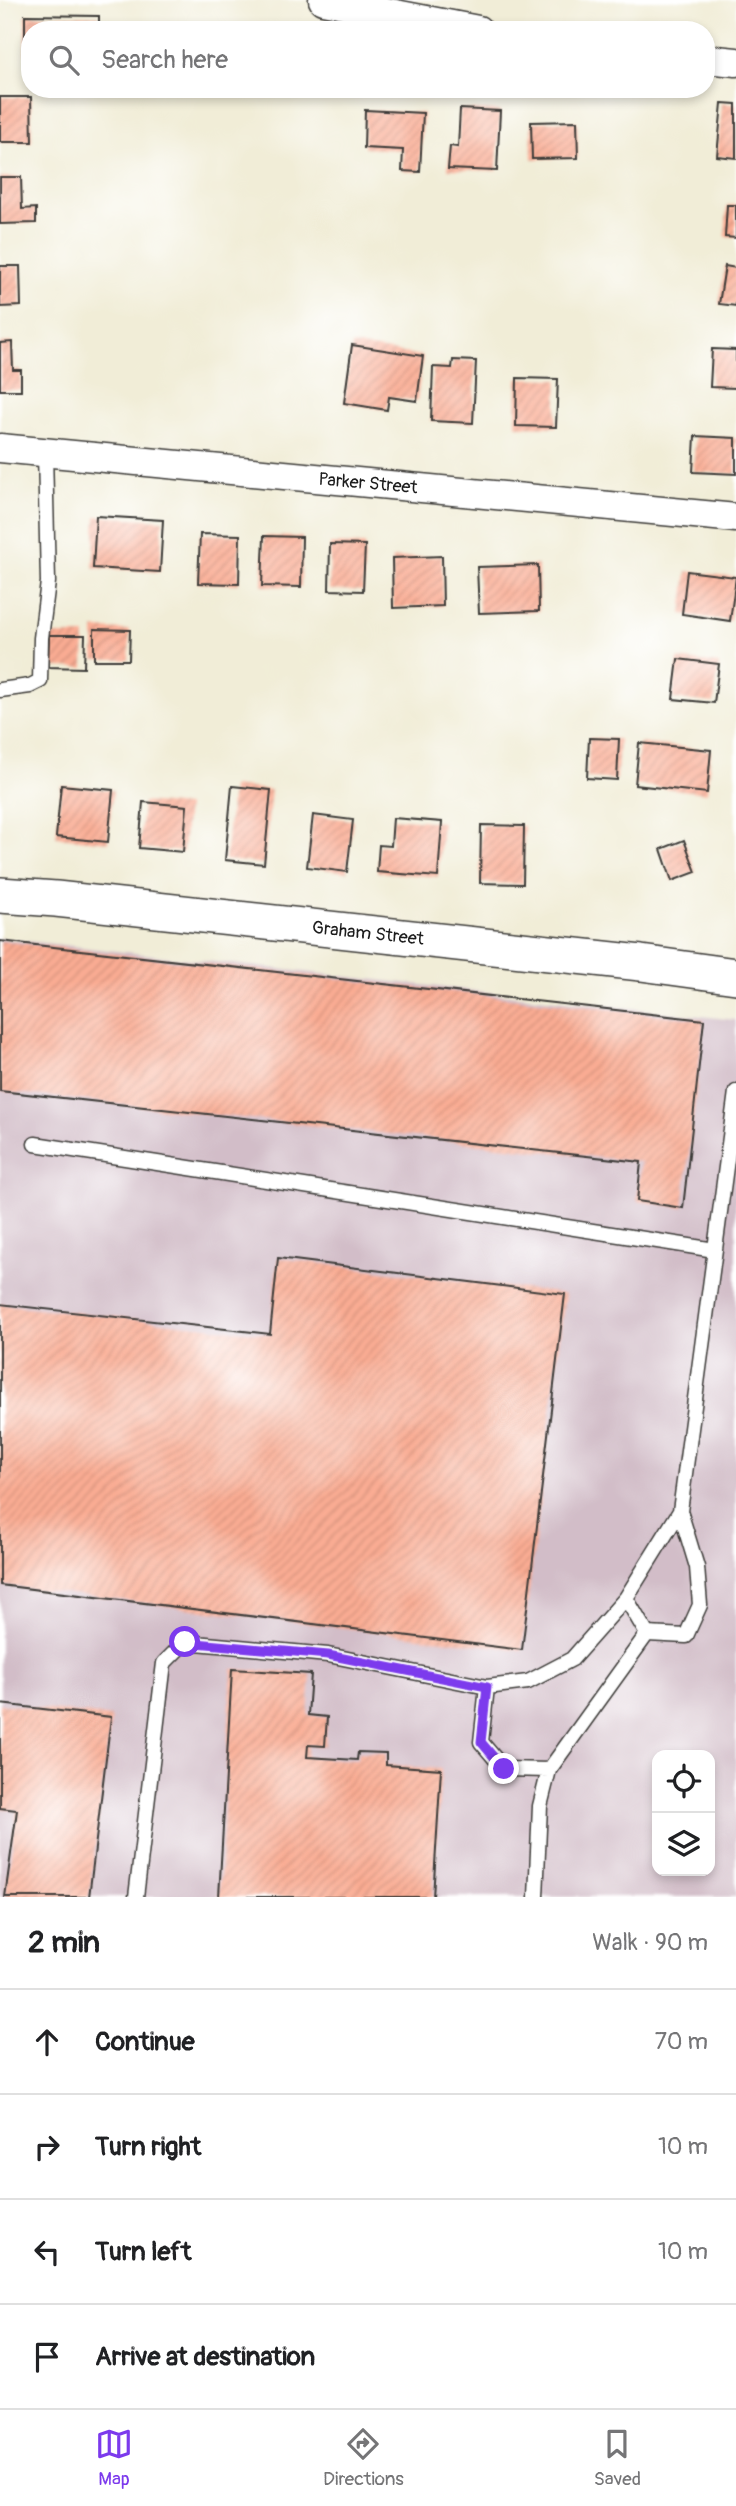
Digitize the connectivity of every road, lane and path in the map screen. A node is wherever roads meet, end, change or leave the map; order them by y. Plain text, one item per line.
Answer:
1 (323, 0) edge
2 (432, 21) edge
3 (715, 60) edge
4 (736, 62) edge
5 (0, 448) edge
6 (45, 452) junction
7 (736, 518) edge
8 (0, 690) edge
9 (0, 895) edge
10 (736, 976) edge
11 (736, 1091) edge
12 (35, 1144) dead end
13 (715, 1250) junction
14 (680, 1511) junction
15 (626, 1598) junction
16 (647, 1634) junction
17 (487, 1687) junction
18 (548, 1770) junction
19 (136, 1897) edge
20 (536, 1897) edge

1 - 2 street
3 - 4 street
5 - 6 street, Parker Street
6 - 7 street, Parker Street
6 - 8 lane
9 - 10 street, Graham Street
11 - 13 lane
12 - 13 lane
13 - 14 lane
14 - 15 lane
14 - 16 lane
15 - 16 lane
15 - 17 lane
16 - 18 lane
17 - 18 lane
17 - 19 lane
18 - 20 lane

